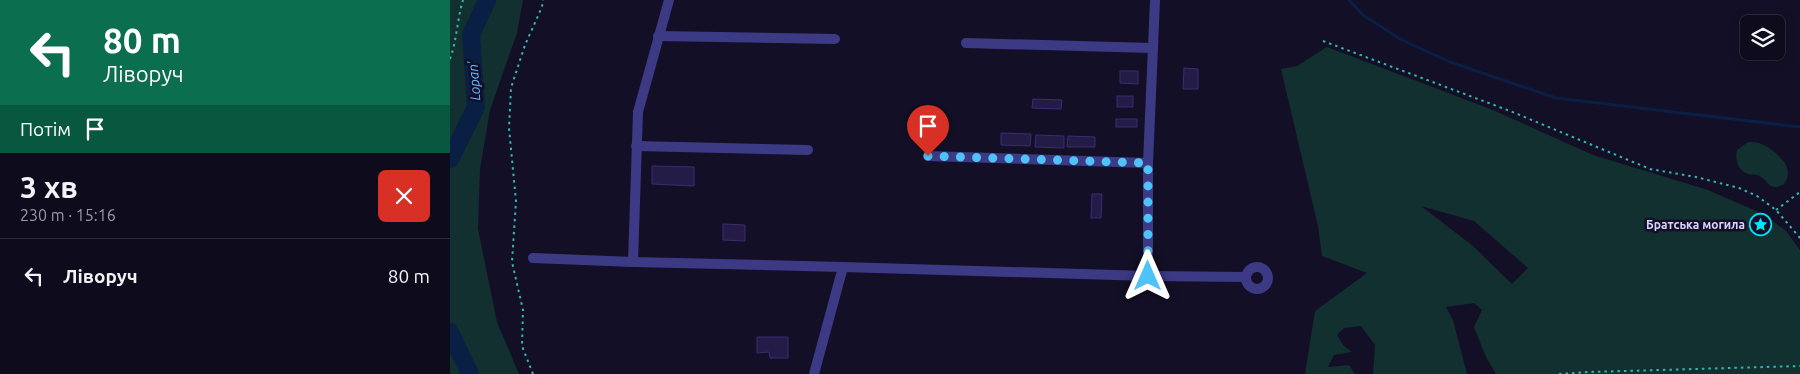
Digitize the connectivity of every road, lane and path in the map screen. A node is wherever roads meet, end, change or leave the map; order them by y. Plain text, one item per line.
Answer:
1 (462, 0) edge
2 (543, 0) edge
3 (669, 0) edge
4 (1155, 0) edge
5 (658, 36) junction
6 (835, 39) dead end
7 (1322, 41) dead end
8 (966, 43) dead end
9 (1152, 48) junction
10 (450, 60) edge
11 (636, 146) junction
12 (808, 150) dead end
13 (928, 156) dead end
14 (1148, 163) junction
15 (1800, 192) edge
16 (1776, 210) junction
17 (1800, 238) edge
18 (533, 258) dead end
19 (633, 262) junction
20 (843, 267) junction
21 (1148, 276) junction
22 (1246, 277) dead end
23 (1800, 366) edge
24 (533, 374) edge
25 (814, 374) edge
26 (1559, 374) edge

1 - 10 path
2 - 24 path
3 - 5 street
4 - 9 street
5 - 6 street
5 - 11 street
7 - 16 path
8 - 9 street
9 - 14 street
11 - 12 street
11 - 19 street
13 - 14 street
14 - 21 street
15 - 16 path
16 - 17 path
18 - 19 street
19 - 20 street
20 - 21 street
20 - 25 street
21 - 22 street
23 - 26 path

